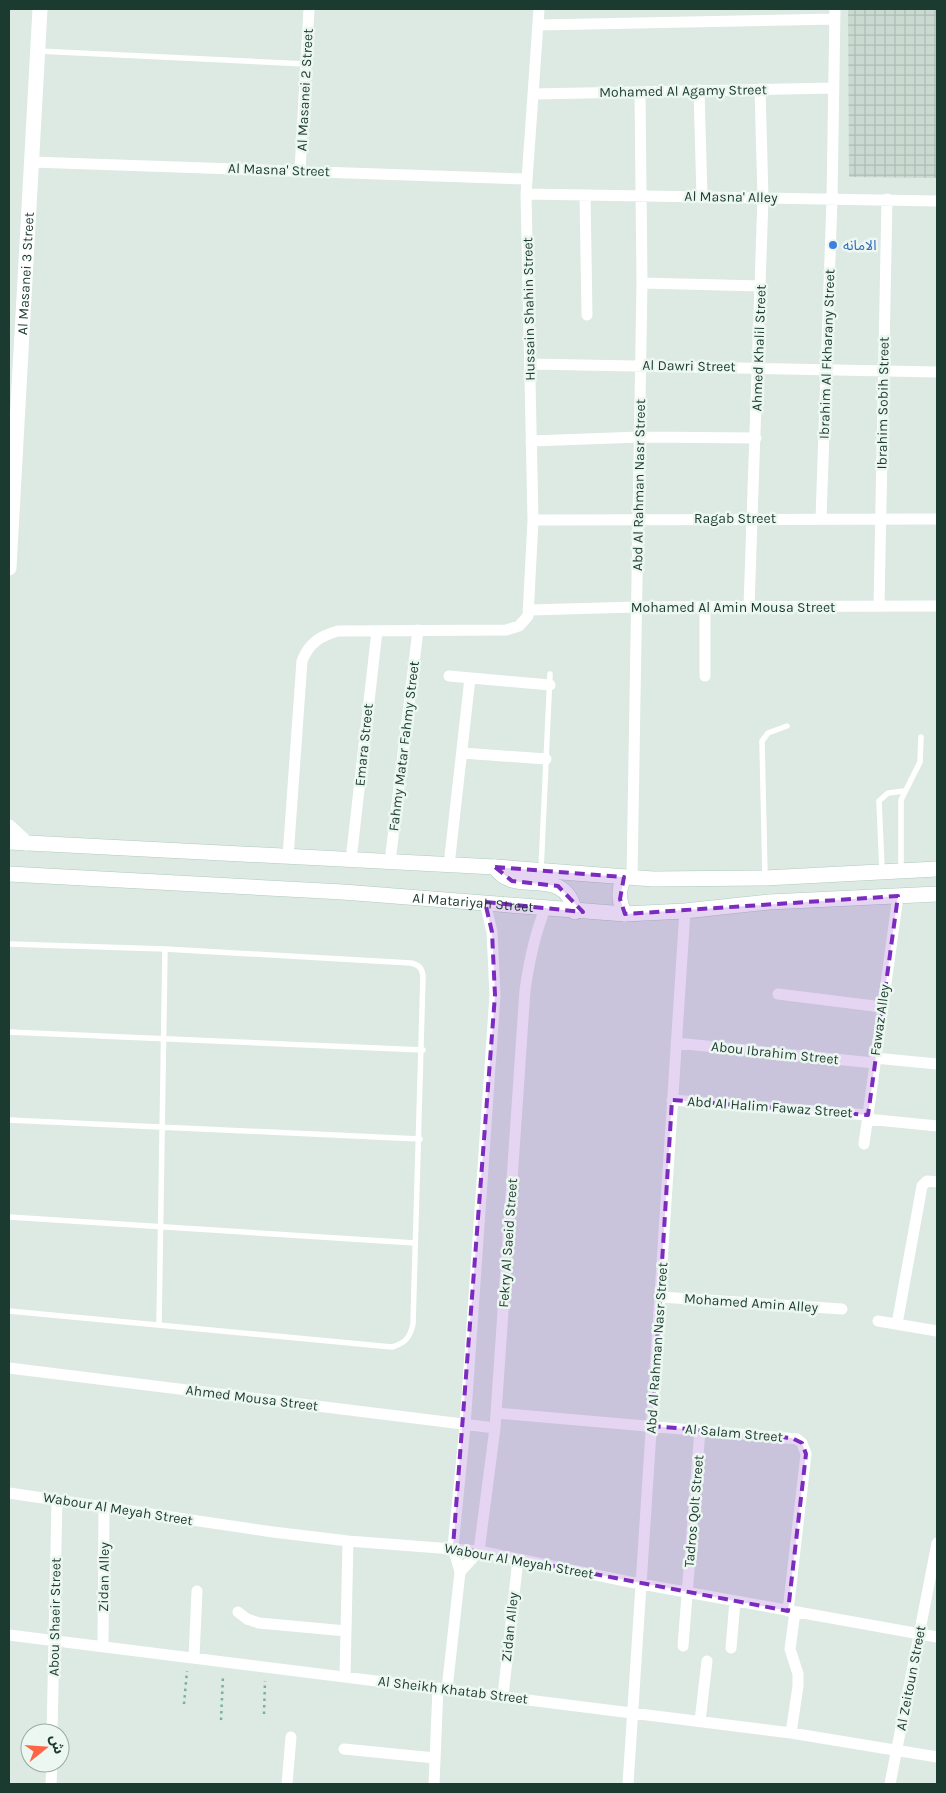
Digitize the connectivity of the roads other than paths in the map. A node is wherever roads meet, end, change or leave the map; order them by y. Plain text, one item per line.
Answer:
1 (40, 9) edge
2 (309, 9) edge
3 (539, 9) edge
4 (835, 14) edge
5 (538, 25) junction
6 (38, 51) junction
7 (306, 64) junction
8 (834, 88) junction
9 (760, 89) junction
10 (699, 90) junction
11 (640, 92) junction
12 (533, 94) junction
13 (32, 162) junction
14 (300, 170) junction
15 (526, 179) junction
16 (526, 194) junction
17 (585, 195) junction
18 (642, 196) junction
19 (702, 196) junction
20 (763, 198) junction
21 (832, 199) junction
22 (887, 199) junction
23 (937, 201) edge
24 (642, 283) junction
25 (761, 286) junction
26 (587, 315) dead end
27 (530, 364) junction
28 (641, 366) junction
29 (758, 367) junction
30 (826, 370) junction
31 (883, 371) junction
32 (937, 372) edge
33 (640, 437) junction
34 (756, 438) junction
35 (531, 441) junction
36 (638, 518) junction
37 (752, 518) junction
38 (821, 519) junction
39 (880, 519) junction
40 (937, 519) edge
41 (533, 520) junction
42 (9, 568) edge
43 (878, 606) junction
44 (937, 606) edge
45 (636, 607) junction
46 (749, 607) junction
47 (705, 608) junction
48 (530, 610) junction
49 (418, 630) junction
50 (377, 631) junction
51 (449, 676) dead end
52 (705, 676) dead end
53 (470, 678) junction
54 (550, 680) joint
55 (787, 726) dead end
56 (921, 737) dead end
57 (462, 752) junction
58 (546, 759) junction
59 (904, 791) junction
60 (9, 827) edge
61 (9, 842) edge
62 (26, 843) junction
63 (288, 857) junction
64 (351, 860) junction
65 (390, 862) junction
66 (449, 865) junction
67 (495, 867) junction
68 (541, 870) junction
69 (937, 870) edge
70 (901, 871) junction
71 (882, 872) junction
72 (9, 874) edge
73 (628, 878) junction
74 (765, 878) junction
75 (937, 894) edge
76 (898, 896) junction
77 (485, 902) junction
78 (545, 909) junction
79 (685, 911) junction
80 (575, 912) junction
81 (625, 914) junction
82 (9, 944) edge
83 (165, 949) junction
84 (778, 994) dead end
85 (882, 1006) junction
86 (9, 1032) edge
87 (164, 1039) junction
88 (676, 1044) junction
89 (423, 1050) junction
90 (875, 1060) junction
91 (937, 1064) edge
92 (672, 1100) junction
93 (867, 1117) junction
94 (9, 1120) edge
95 (937, 1126) edge
96 (162, 1127) junction
97 (420, 1139) junction
98 (864, 1144) dead end
99 (937, 1182) edge
100 (9, 1217) edge
101 (161, 1226) junction
102 (415, 1242) junction
103 (660, 1297) junction
104 (842, 1309) dead end
105 (9, 1311) edge
106 (878, 1321) dead end
107 (897, 1324) junction
108 (159, 1325) junction
109 (937, 1331) edge
110 (9, 1368) edge
111 (496, 1413) junction
112 (465, 1426) junction
113 (652, 1426) junction
114 (495, 1428) junction
115 (700, 1430) junction
116 (9, 1493) edge
117 (57, 1500) junction
118 (104, 1508) junction
119 (348, 1541) junction
120 (937, 1543) edge
121 (453, 1547) junction
122 (479, 1551) junction
123 (518, 1558) junction
124 (460, 1572) junction
125 (641, 1584) junction
126 (197, 1591) dead end
127 (688, 1592) junction
128 (735, 1601) junction
129 (792, 1611) junction
130 (238, 1612) dead end
131 (346, 1631) junction
132 (919, 1634) junction
133 (9, 1635) edge
134 (937, 1637) edge
135 (54, 1640) junction
136 (103, 1646) junction
137 (683, 1646) dead end
138 (731, 1648) dead end
139 (190, 1657) junction
140 (707, 1661) dead end
141 (345, 1676) junction
142 (442, 1689) junction
143 (503, 1696) junction
144 (633, 1712) junction
145 (700, 1721) junction
146 (52, 1723) edge
147 (791, 1733) junction
148 (291, 1737) dead end
149 (344, 1749) dead end
150 (897, 1749) junction
151 (937, 1757) edge
152 (435, 1758) junction
153 (287, 1784) edge
154 (434, 1784) edge
155 (628, 1784) edge
156 (890, 1784) edge

1 - 6 main road, Al Masanei 3 Street
2 - 7 street, Al Masanei 2 Street
3 - 5 street, Hussain Shahin Street
4 - 5 street
4 - 8 street, Ibrahim Al Fkharany Street
5 - 12 street, Hussain Shahin Street
6 - 7 lane
6 - 13 main road, Al Masanei 3 Street
7 - 14 street, Al Masanei 2 Street
8 - 9 street, Mohamed Al Agamy Street
8 - 21 street, Ibrahim Al Fkharany Street
9 - 10 street, Mohamed Al Agamy Street
9 - 20 street, Ahmed Khalil Street
10 - 11 street, Mohamed Al Agamy Street
10 - 19 street
11 - 12 street, Mohamed Al Agamy Street
11 - 18 street, Abd Al Rahman Nasr Street
12 - 15 street, Hussain Shahin Street
13 - 14 street, Al Masna' Street
13 - 42 main road, Al Masanei 3 Street
14 - 15 street, Al Masna' Street
15 - 16 street, Hussain Shahin Street
16 - 17 street, Al Masna' Alley
16 - 27 street, Hussain Shahin Street
17 - 18 street, Al Masna' Alley
17 - 26 street
18 - 19 street, Al Masna' Alley
18 - 24 street, Abd Al Rahman Nasr Street
19 - 20 street, Al Masna' Alley
20 - 21 street, Al Masna' Alley
20 - 25 street, Ahmed Khalil Street
21 - 22 street, Al Masna' Alley
21 - 30 street, Ibrahim Al Fkharany Street
22 - 23 street, Al Masna' Alley
22 - 31 street, Ibrahim Sobih Street
24 - 25 street
24 - 28 street, Abd Al Rahman Nasr Street
25 - 29 street, Ahmed Khalil Street
27 - 28 street, Al Dawri Street
27 - 35 street, Hussain Shahin Street
28 - 29 street, Al Dawri Street
28 - 33 street, Abd Al Rahman Nasr Street
29 - 30 street, Al Dawri Street
29 - 34 street, Ahmed Khalil Street
30 - 31 street, Al Dawri Street
30 - 38 street, Ibrahim Al Fkharany Street
31 - 32 street, Al Dawri Street
31 - 39 street, Ibrahim Sobih Street
33 - 34 street
33 - 35 street
33 - 36 street, Abd Al Rahman Nasr Street
34 - 37 street, Ahmed Khalil Street
35 - 41 street, Hussain Shahin Street
36 - 37 street, Ragab Street
36 - 41 street, Ragab Street
36 - 45 street, Abd Al Rahman Nasr Street
37 - 38 street, Ragab Street
37 - 46 street, Ahmed Khalil Street
38 - 39 street, Ragab Street
39 - 40 street, Ragab Street
39 - 43 street, Ibrahim Sobih Street
41 - 48 street, Hussain Shahin Street
43 - 44 street, Mohamed Al Amin Mousa Street
43 - 46 street, Mohamed Al Amin Mousa Street
45 - 47 street, Mohamed Al Amin Mousa Street
45 - 48 street, Mohamed Al Amin Mousa Street
45 - 73 street, Abd Al Rahman Nasr Street
46 - 47 street, Mohamed Al Amin Mousa Street
47 - 52 street
48 - 49 street
49 - 50 street
49 - 65 street, Fahmy Matar Fahmy Street
50 - 63 street
50 - 64 street, Emara Street
51 - 53 street
53 - 54 street
53 - 57 street
54 - 58 lane
55 - 74 lane
56 - 59 lane
57 - 58 street
57 - 66 street
58 - 68 lane
59 - 70 lane
59 - 71 lane
60 - 62 main road
61 - 62 main road
62 - 63 main road
63 - 64 main road
64 - 65 main road
65 - 66 main road
66 - 67 main road
67 - 68 main road
67 - 80 main road
68 - 73 main road
69 - 70 main road
70 - 71 main road
71 - 74 main road
72 - 77 main road, Al Matariyah Street
73 - 74 main road
73 - 81 main road
75 - 76 main road, Al Matariyah Street
76 - 79 main road, Al Matariyah Street
76 - 85 street, Fawaz Alley
77 - 78 main road, Al Matariyah Street
77 - 112 street
78 - 80 main road, Al Matariyah Street
78 - 111 street, Fekry Al Saeid Street
79 - 81 main road, Al Matariyah Street
79 - 88 street, Abd Al Rahman Nasr Street
80 - 81 main road, Al Matariyah Street
82 - 83 lane
83 - 87 lane
83 - 89 lane
84 - 85 street
85 - 90 street, Fawaz Alley
86 - 87 lane
87 - 89 lane
87 - 96 lane
88 - 90 street, Abou Ibrahim Street
88 - 92 street, Abd Al Rahman Nasr Street
89 - 97 lane
90 - 91 street, Abou Ibrahim Street
90 - 93 street, Fawaz Alley
92 - 93 street, Abd Al Halim Fawaz Street
92 - 103 street, Abd Al Rahman Nasr Street
93 - 95 street, Abd Al Halim Fawaz Street
93 - 98 street, Fawaz Alley
94 - 96 lane
96 - 97 lane
96 - 101 lane
97 - 102 lane
99 - 107 street
100 - 101 lane
101 - 102 lane
101 - 108 lane
102 - 108 lane
103 - 104 street, Mohamed Amin Alley
103 - 113 street, Abd Al Rahman Nasr Street
105 - 108 lane
106 - 107 street
107 - 109 street
110 - 112 street, Ahmed Mousa Street
111 - 113 street, Al Salam Street
111 - 114 street, Fekry Al Saeid Street
112 - 114 street, Ahmed Mousa Street
112 - 121 street
113 - 115 street, Al Salam Street
113 - 125 street, Abd Al Rahman Nasr Street
114 - 122 street, Fekry Al Saeid Street
115 - 127 street, Tadros Qolt Street
115 - 129 street, Al Salam Street
116 - 117 street, Wabour Al Meyah Street
117 - 118 street, Wabour Al Meyah Street
117 - 135 street, Abou Shaeir Street
118 - 119 street, Wabour Al Meyah Street
118 - 136 street, Zidan Alley
119 - 121 street, Wabour Al Meyah Street
119 - 131 street
120 - 132 street, Al Zeitoun Street
121 - 122 street, Wabour Al Meyah Street
121 - 124 street
122 - 123 street, Wabour Al Meyah Street
122 - 124 street
123 - 125 street, Wabour Al Meyah Street
123 - 143 street, Zidan Alley
124 - 142 street
125 - 127 street, Wabour Al Meyah Street
125 - 144 street, Abd Al Rahman Nasr Street
126 - 139 street
127 - 128 street, Wabour Al Meyah Street
127 - 137 street, Tadros Qolt Street
128 - 129 street, Wabour Al Meyah Street
128 - 138 street
129 - 132 street, Wabour Al Meyah Street
129 - 147 street, Al Salam Street
130 - 131 street
131 - 141 street
132 - 134 street, Wabour Al Meyah Street
132 - 150 street, Al Zeitoun Street
133 - 135 street, Al Sheikh Khatab Street
135 - 136 street, Al Sheikh Khatab Street
135 - 146 street, Abou Shaeir Street
136 - 139 street, Al Sheikh Khatab Street
139 - 141 street, Al Sheikh Khatab Street
140 - 145 street
141 - 142 street, Al Sheikh Khatab Street
142 - 143 street, Al Sheikh Khatab Street
142 - 152 street
143 - 144 street, Al Sheikh Khatab Street
144 - 145 street, Al Sheikh Khatab Street
144 - 155 street, Abd Al Rahman Nasr Street
145 - 147 street, Al Sheikh Khatab Street
147 - 150 street, Al Sheikh Khatab Street
148 - 153 street
149 - 152 street
150 - 151 street, Al Sheikh Khatab Street
150 - 156 street, Al Zeitoun Street
152 - 154 street

